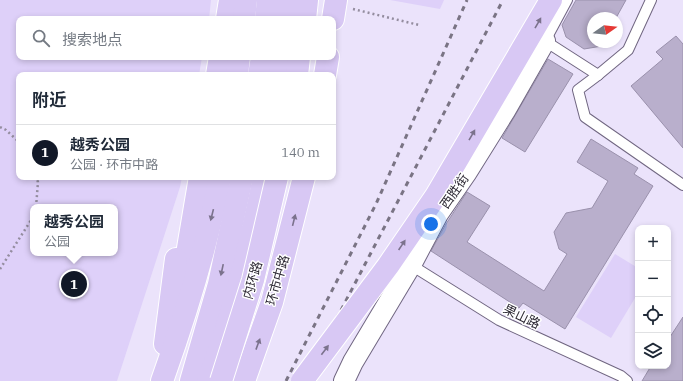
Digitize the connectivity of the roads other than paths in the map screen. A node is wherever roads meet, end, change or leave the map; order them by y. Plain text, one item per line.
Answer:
1 (215, 0) edge
2 (230, 0) edge
3 (246, 0) edge
4 (268, 0) edge
5 (289, 0) edge
6 (307, 0) edge
7 (551, 0) edge
8 (567, 0) edge
9 (651, 0) edge
10 (212, 16) edge
11 (227, 16) edge
12 (244, 16) edge
13 (266, 16) edge
14 (287, 16) edge
15 (305, 16) edge
16 (545, 41) junction
17 (233, 60) edge
18 (262, 60) edge
19 (282, 60) edge
20 (300, 60) edge
21 (328, 60) edge
22 (217, 68) edge
23 (260, 72) edge
24 (280, 72) edge
25 (298, 72) edge
26 (326, 72) edge
27 (598, 75) junction
28 (188, 180) edge
29 (199, 180) edge
30 (219, 180) edge
31 (241, 180) edge
32 (263, 180) edge
33 (277, 180) edge
34 (303, 180) edge
35 (683, 185) edge
36 (411, 265) junction
37 (161, 381) edge
38 (191, 381) edge
39 (208, 381) edge
40 (221, 381) edge
41 (244, 381) edge
42 (302, 381) edge
43 (345, 381) edge
44 (627, 381) edge

1 - 10 highway
2 - 11 highway
3 - 12 highway
4 - 13 highway
5 - 14 highway
6 - 15 highway
42 -> 7 highway, bridge
8 - 16 lane
9 - 27 lane
16 - 27 lane
16 - 36 street, 西胜街
17 - 22 highway
18 - 23 highway
19 - 24 highway
20 - 25 highway
21 - 26 highway
27 - 35 lane
28 - 37 highway
29 - 37 highway
30 -> 37 highway
31 -> 38 highway
32 - 39 highway
33 - 40 highway, 内环路, bridge
41 -> 34 highway, 环市中路
36 - 43 street, 西胜街
36 - 44 lane, 果山路

